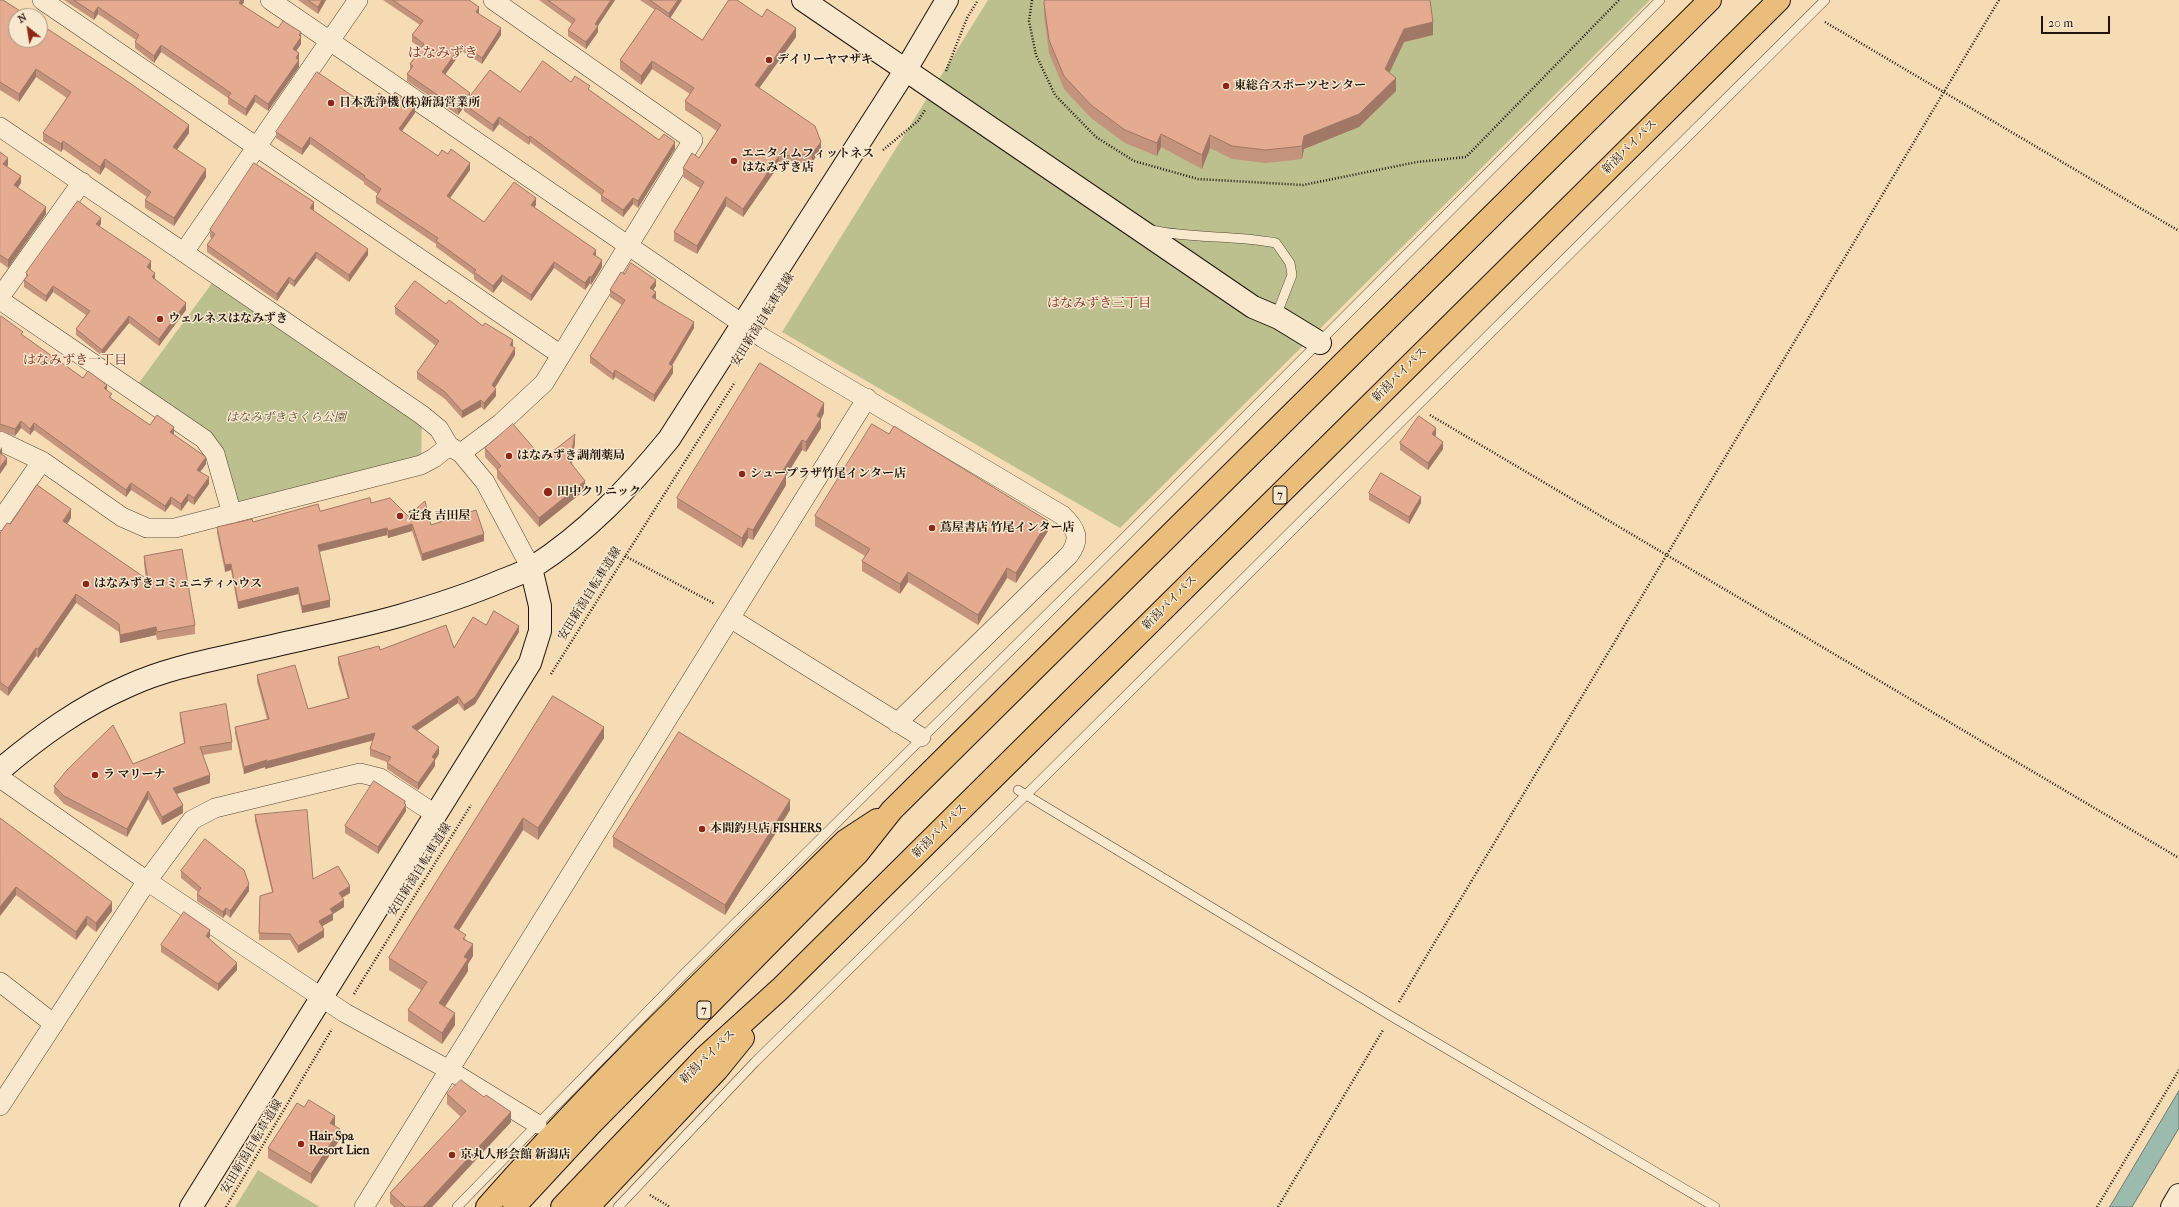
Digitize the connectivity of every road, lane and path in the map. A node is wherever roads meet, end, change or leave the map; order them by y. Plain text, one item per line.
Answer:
1 (42, 0) edge
2 (270, 0) edge
3 (358, 0) edge
4 (493, 0) edge
5 (803, 0) edge
6 (947, 0) edge
7 (978, 0) edge
8 (1032, 0) edge
9 (1618, 0) edge
10 (1660, 0) edge
11 (1710, 0) edge
12 (1779, 0) edge
13 (1825, 0) edge
14 (1999, 0) edge
15 (1811, 13) junction
16 (329, 41) junction
17 (905, 71) junction
18 (936, 90) junction
19 (1944, 92) junction
20 (0, 127) edge
21 (256, 147) junction
22 (882, 151) dead end
23 (82, 182) junction
24 (1134, 227) junction
25 (2179, 231) edge
26 (628, 245) junction
27 (184, 252) junction
28 (0, 297) edge
29 (0, 300) edge
30 (1276, 316) junction
31 (743, 324) junction
32 (1320, 343) junction
33 (561, 355) junction
34 (738, 377) dead end
35 (867, 398) junction
36 (1419, 404) junction
37 (0, 441) edge
38 (455, 449) junction
39 (42, 461) junction
40 (232, 514) junction
41 (0, 521) edge
42 (1668, 554) junction
43 (625, 556) junction
44 (531, 568) junction
45 (730, 618) junction
46 (550, 677) dead end
47 (896, 723) junction
48 (926, 740) junction
49 (0, 770) edge
50 (0, 778) edge
51 (1022, 792) junction
52 (471, 804) dead end
53 (892, 810) junction
54 (435, 814) junction
55 (2179, 858) edge
56 (147, 881) junction
57 (0, 982) edge
58 (780, 989) junction
59 (321, 996) junction
60 (345, 1013) junction
61 (1391, 1016) junction
62 (54, 1024) junction
63 (449, 1070) junction
64 (2179, 1070) edge
65 (0, 1106) edge
66 (537, 1124) junction
67 (636, 1186) junction
68 (2179, 1195) edge
69 (191, 1207) edge
70 (226, 1207) edge
71 (364, 1207) edge
72 (457, 1207) edge
73 (487, 1207) edge
74 (514, 1207) edge
75 (562, 1207) edge
76 (588, 1207) edge
77 (618, 1207) edge
78 (670, 1207) edge
79 (1278, 1207) edge
80 (1715, 1207) edge
81 (2097, 1207) edge
82 (2172, 1207) edge

1 - 21 street
2 - 16 street
3 - 16 street
4 - 26 street
5 - 17 street
6 - 17 street
7 - 18 path
8 - 9 path
10 - 32 lane
11 - 53 highway, 7
12 - 58 highway, 新潟バイパス / 7
13 - 15 lane
14 - 19 path
15 - 19 path
15 - 36 lane
16 - 21 street
16 - 26 street
17 - 18 street
17 - 31 street
18 - 22 path
18 - 24 street
19 - 25 path
19 - 42 path
20 - 23 street
21 - 27 street
21 - 33 street
23 - 27 street
23 - 28 street
24 - 30 street
24 - 30 lane
26 - 31 street
26 - 33 street
27 - 38 street
29 - 40 street
30 - 32 street
31 - 35 street
31 - 44 street
32 - 48 lane
33 - 38 street
34 - 43 path, 安田新潟自転車道線
35 - 45 street
35 - 47 street
36 - 42 path
36 - 51 lane
37 - 39 street
38 - 40 street
38 - 44 street
39 - 40 street
39 - 41 street
42 - 55 path
42 - 61 path
43 - 45 path
43 - 46 path, 安田新潟自転車道線
44 - 49 street
44 - 54 street
45 - 47 street
45 - 63 street
47 - 48 street
48 - 66 lane
50 - 56 street
51 - 61 lane
51 - 67 lane
52 - 60 path, 安田新潟自転車道線
53 - 73 highway
53 - 74 highway, 7
54 - 56 street
54 - 59 street
56 - 59 street
56 - 62 street
57 - 62 street
58 - 75 highway, 新潟バイパス / 7
58 - 76 highway
59 - 60 street
59 - 69 street
60 - 63 street
60 - 70 path, 安田新潟自転車道線
61 - 79 path
61 - 80 lane
62 - 65 street
63 - 66 street
63 - 71 street
64 - 81 path
66 - 72 lane
67 - 77 lane
67 - 78 path
68 - 82 street

